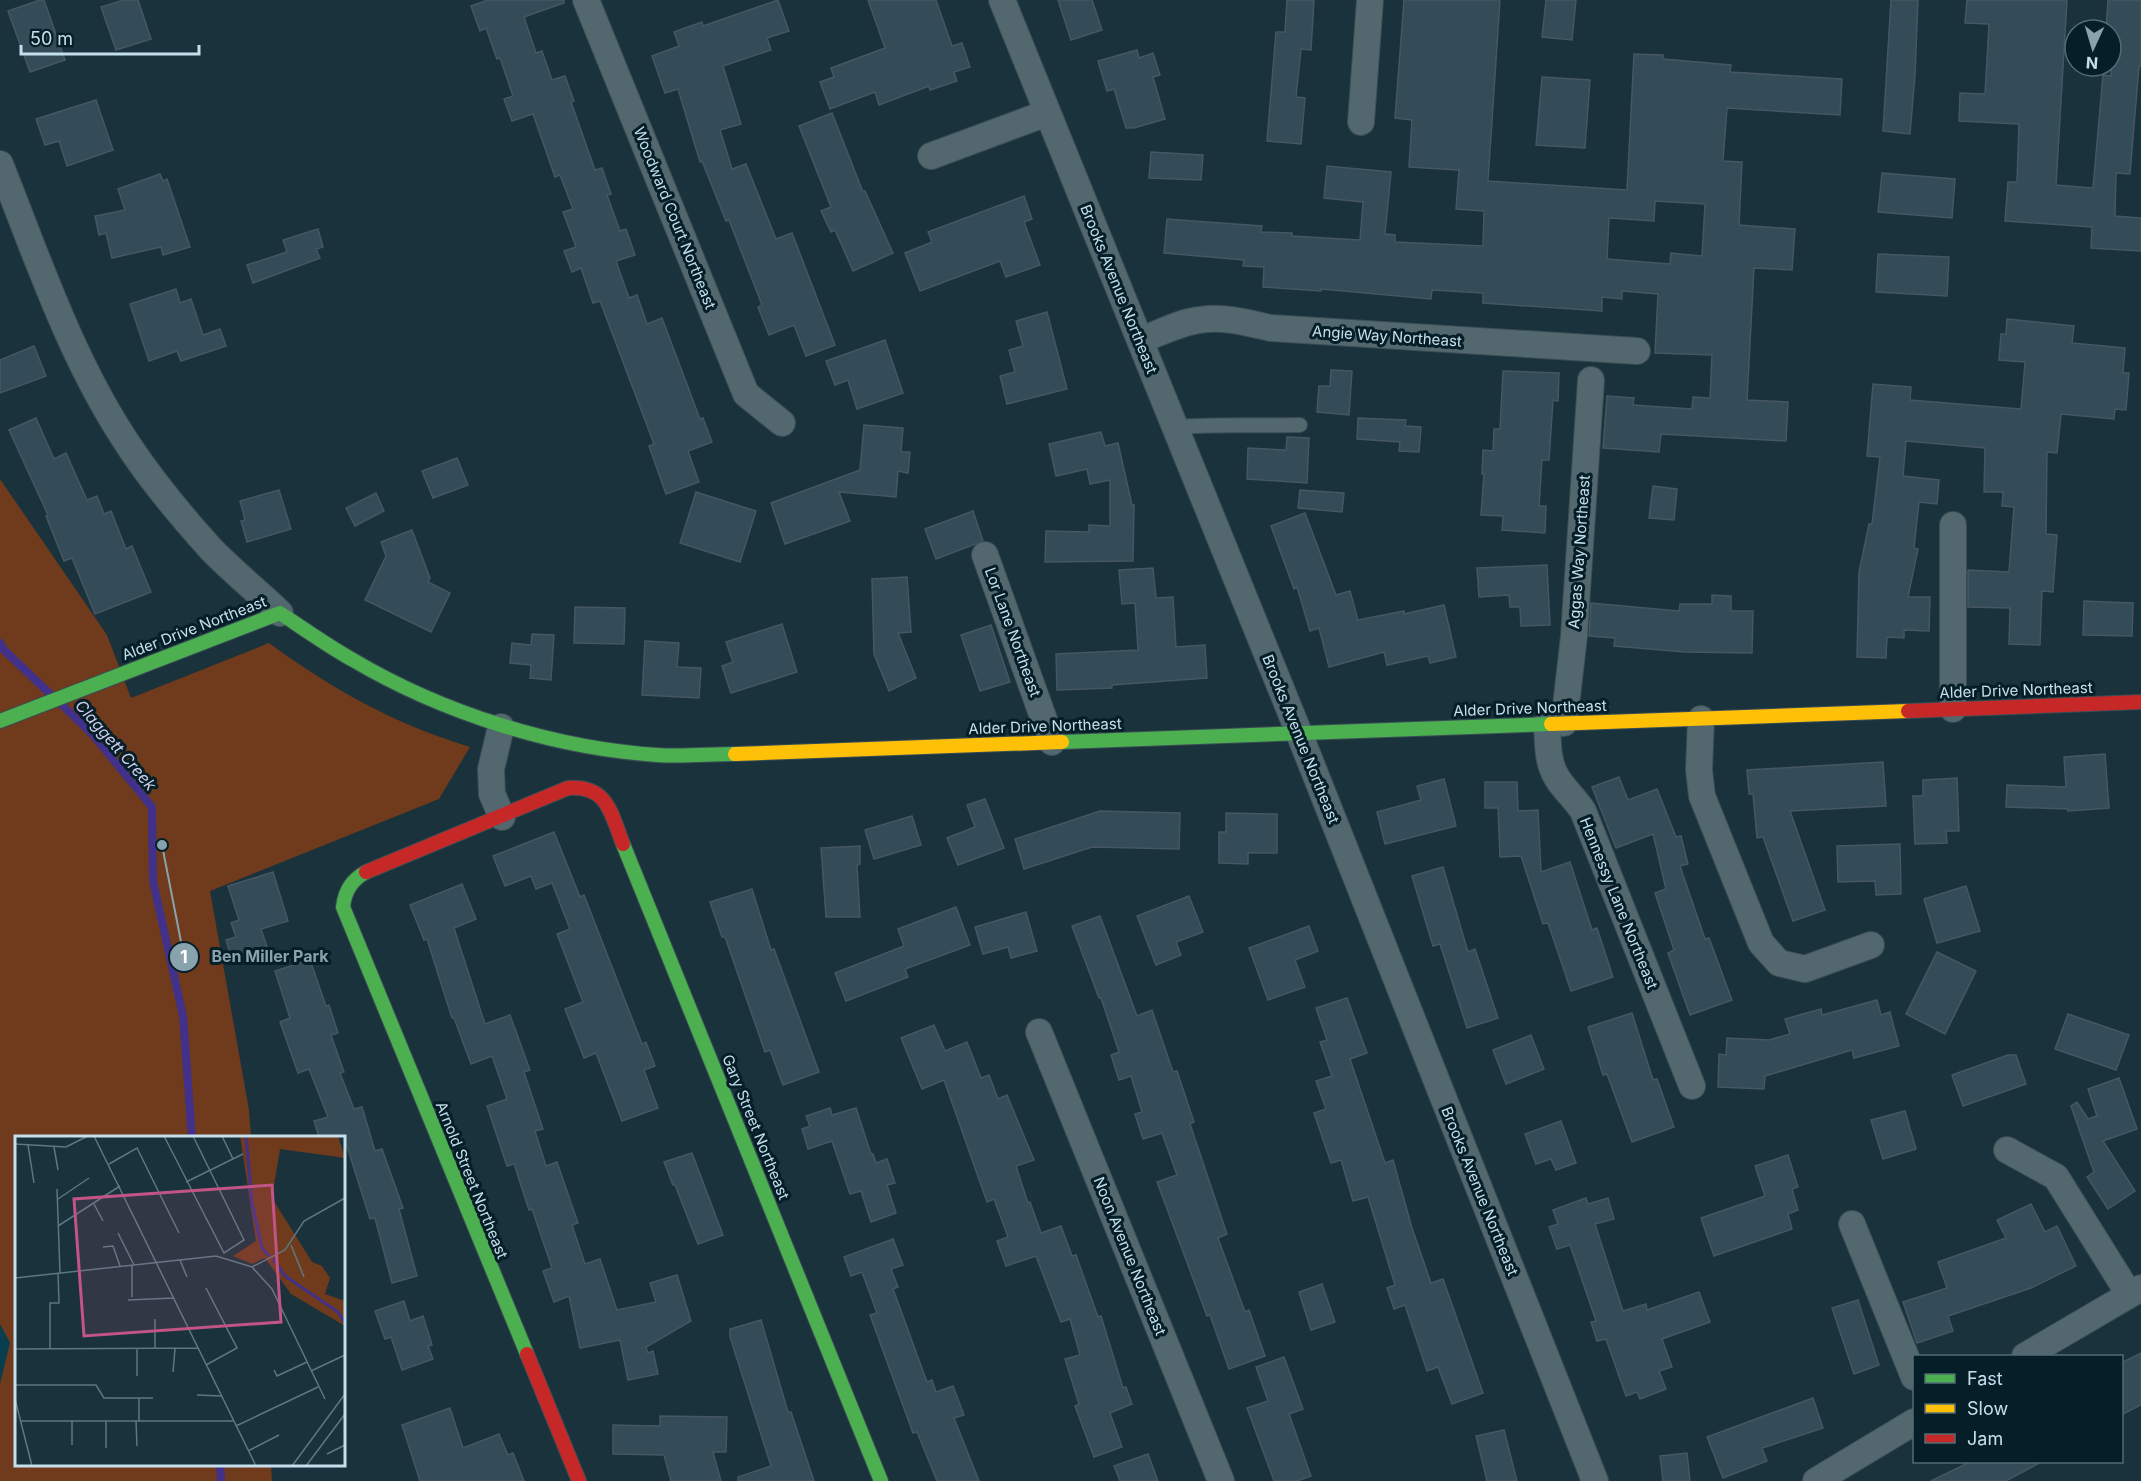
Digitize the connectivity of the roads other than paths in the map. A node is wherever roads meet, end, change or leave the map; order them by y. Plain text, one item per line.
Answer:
1 (586, 0) edge
2 (1002, 0) edge
3 (1370, 0) edge
4 (1047, 113) junction
5 (1361, 122) dead end
6 (931, 156) dead end
7 (0, 164) edge
8 (1141, 340) junction
9 (1636, 351) dead end
10 (1591, 380) dead end
11 (782, 423) dead end
12 (1299, 425) dead end
13 (1176, 427) junction
14 (1953, 525) dead end
15 (985, 555) dead end
16 (280, 613) junction
17 (2141, 702) edge
18 (1953, 709) junction
19 (1701, 719) junction
20 (0, 721) edge
21 (1555, 724) junction
22 (501, 727) junction
23 (1299, 733) junction
24 (1052, 742) junction
25 (502, 817) junction
26 (1871, 945) dead end
27 (1040, 1032) dead end
28 (1692, 1086) dead end
29 (2007, 1150) dead end
30 (1852, 1224) dead end
31 (2135, 1291) edge
32 (2027, 1355) edge
33 (1913, 1375) edge
34 (1913, 1423) edge
35 (579, 1481) edge
36 (881, 1481) edge
37 (1221, 1481) edge
38 (1594, 1481) edge
39 (1816, 1481) edge

1 - 11 street, Woodward Court Northeast
2 - 4 street, Brooks Avenue Northeast
3 - 5 street
4 - 6 street
4 - 8 street, Brooks Avenue Northeast
7 - 16 street
8 - 9 street, Angie Way Northeast
8 - 13 street, Brooks Avenue Northeast
10 - 21 street, Aggas Way Northeast
12 - 13 lane
13 - 23 street, Brooks Avenue Northeast
14 - 18 street
15 - 24 street, Lor Lane Northeast
16 - 20 street, Alder Drive Northeast
16 - 22 street, Alder Drive Northeast
17 - 18 street, Alder Drive Northeast
18 - 19 street, Alder Drive Northeast
19 - 21 street, Alder Drive Northeast
19 - 26 street
21 - 23 street, Alder Drive Northeast
21 - 28 street, Hennessy Lane Northeast
22 - 24 street, Alder Drive Northeast
22 - 25 street
23 - 24 street, Alder Drive Northeast
23 - 38 street, Brooks Avenue Northeast
25 - 35 street, Arnold Street Northeast
25 - 36 street, Gary Street Northeast
27 - 37 street, Noon Avenue Northeast
29 - 31 street
30 - 33 street
31 - 32 street
34 - 39 street

